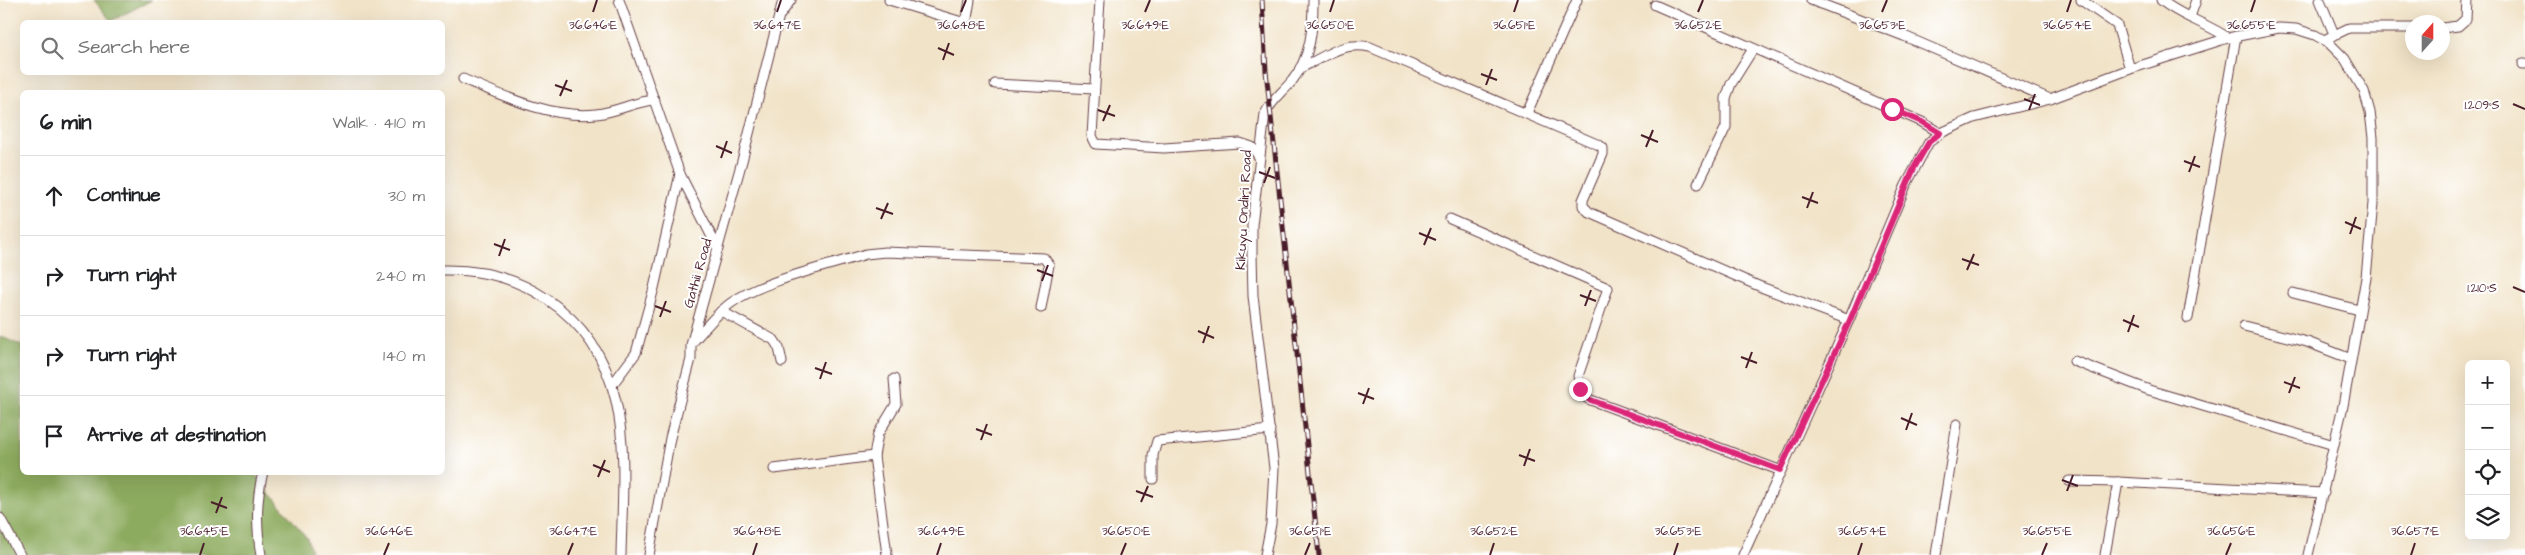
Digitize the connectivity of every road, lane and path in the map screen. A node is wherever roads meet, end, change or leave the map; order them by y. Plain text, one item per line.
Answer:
1 (619, 0) edge
2 (783, 0) edge
3 (791, 0) edge
4 (889, 0) edge
5 (970, 0) edge
6 (1100, 0) edge
7 (1314, 0) edge
8 (1577, 0) edge
9 (1811, 0) edge
10 (2081, 0) edge
11 (2161, 0) edge
12 (2196, 0) edge
13 (2320, 0) edge
14 (2467, 0) edge
15 (1655, 5) dead end
16 (2190, 17) junction
17 (778, 19) junction
18 (2450, 27) edge
19 (2405, 28) edge
20 (2334, 34) junction
21 (2232, 37) junction
22 (2324, 40) junction
23 (1753, 48) junction
24 (1300, 68) junction
25 (2130, 68) junction
26 (463, 79) dead end
27 (995, 84) dead end
28 (1094, 89) junction
29 (2050, 99) junction
30 (656, 100) junction
31 (1527, 113) junction
32 (1940, 133) junction
33 (1259, 157) junction
34 (680, 174) junction
35 (1698, 184) dead end
36 (1450, 219) dead end
37 (718, 249) junction
38 (445, 270) edge
39 (2293, 293) dead end
40 (1041, 308) dead end
41 (2360, 310) junction
42 (721, 311) junction
43 (2188, 318) dead end
44 (1850, 320) junction
45 (2244, 326) dead end
46 (691, 345) junction
47 (2351, 359) junction
48 (2074, 361) dead end
49 (782, 362) dead end
50 (894, 379) dead end
51 (612, 385) junction
52 (1957, 424) dead end
53 (1270, 430) junction
54 (2334, 446) junction
55 (874, 456) junction
56 (774, 469) dead end
57 (1780, 470) junction
58 (262, 475) edge
59 (1153, 479) dead end
60 (2069, 481) dead end
61 (2118, 482) junction
62 (2324, 493) junction
63 (0, 518) edge
64 (20, 555) edge
65 (261, 555) edge
66 (621, 555) edge
67 (649, 555) edge
68 (887, 555) edge
69 (1265, 555) edge
70 (1743, 555) edge
71 (1936, 555) edge
72 (2106, 555) edge
73 (2308, 555) edge

1 - 30 street
2 - 17 street, Gathii Road
3 - 17 street
4 - 5 street
6 - 28 street
7 - 24 street, Kikuyu Ondiri Road
8 - 31 street
9 - 29 street
10 - 25 street
11 - 16 street
12 - 16 street
13 - 20 street
14 - 18 street
15 - 23 street
16 - 21 street
17 - 37 street, Gathii Road
19 - 20 street
20 - 22 street
21 - 22 street
21 - 25 street
21 - 43 street
22 - 41 street
23 - 32 street
23 - 35 street
24 - 31 street
24 - 33 street, Kikuyu Ondiri Road
25 - 29 street
26 - 30 street
27 - 28 street
28 - 33 street
29 - 32 street
30 - 34 street
31 - 44 street
32 - 44 street
33 - 53 street, Kikuyu Ondiri Road
34 - 37 street
34 - 51 street
36 - 57 street
37 - 46 street, Gathii Road
38 - 51 street
39 - 41 street
40 - 42 street
41 - 47 street
42 - 46 street
42 - 49 street
44 - 57 street
45 - 47 street
46 - 67 street, Gathii Road
47 - 54 street
48 - 54 street
50 - 55 street
51 - 66 street
52 - 71 street
53 - 59 street
53 - 69 street, Kikuyu Ondiri Road
54 - 62 street
55 - 56 street
55 - 68 street
57 - 70 street
58 - 65 street
60 - 61 street
61 - 62 street
61 - 72 street
62 - 73 street
63 - 64 street

